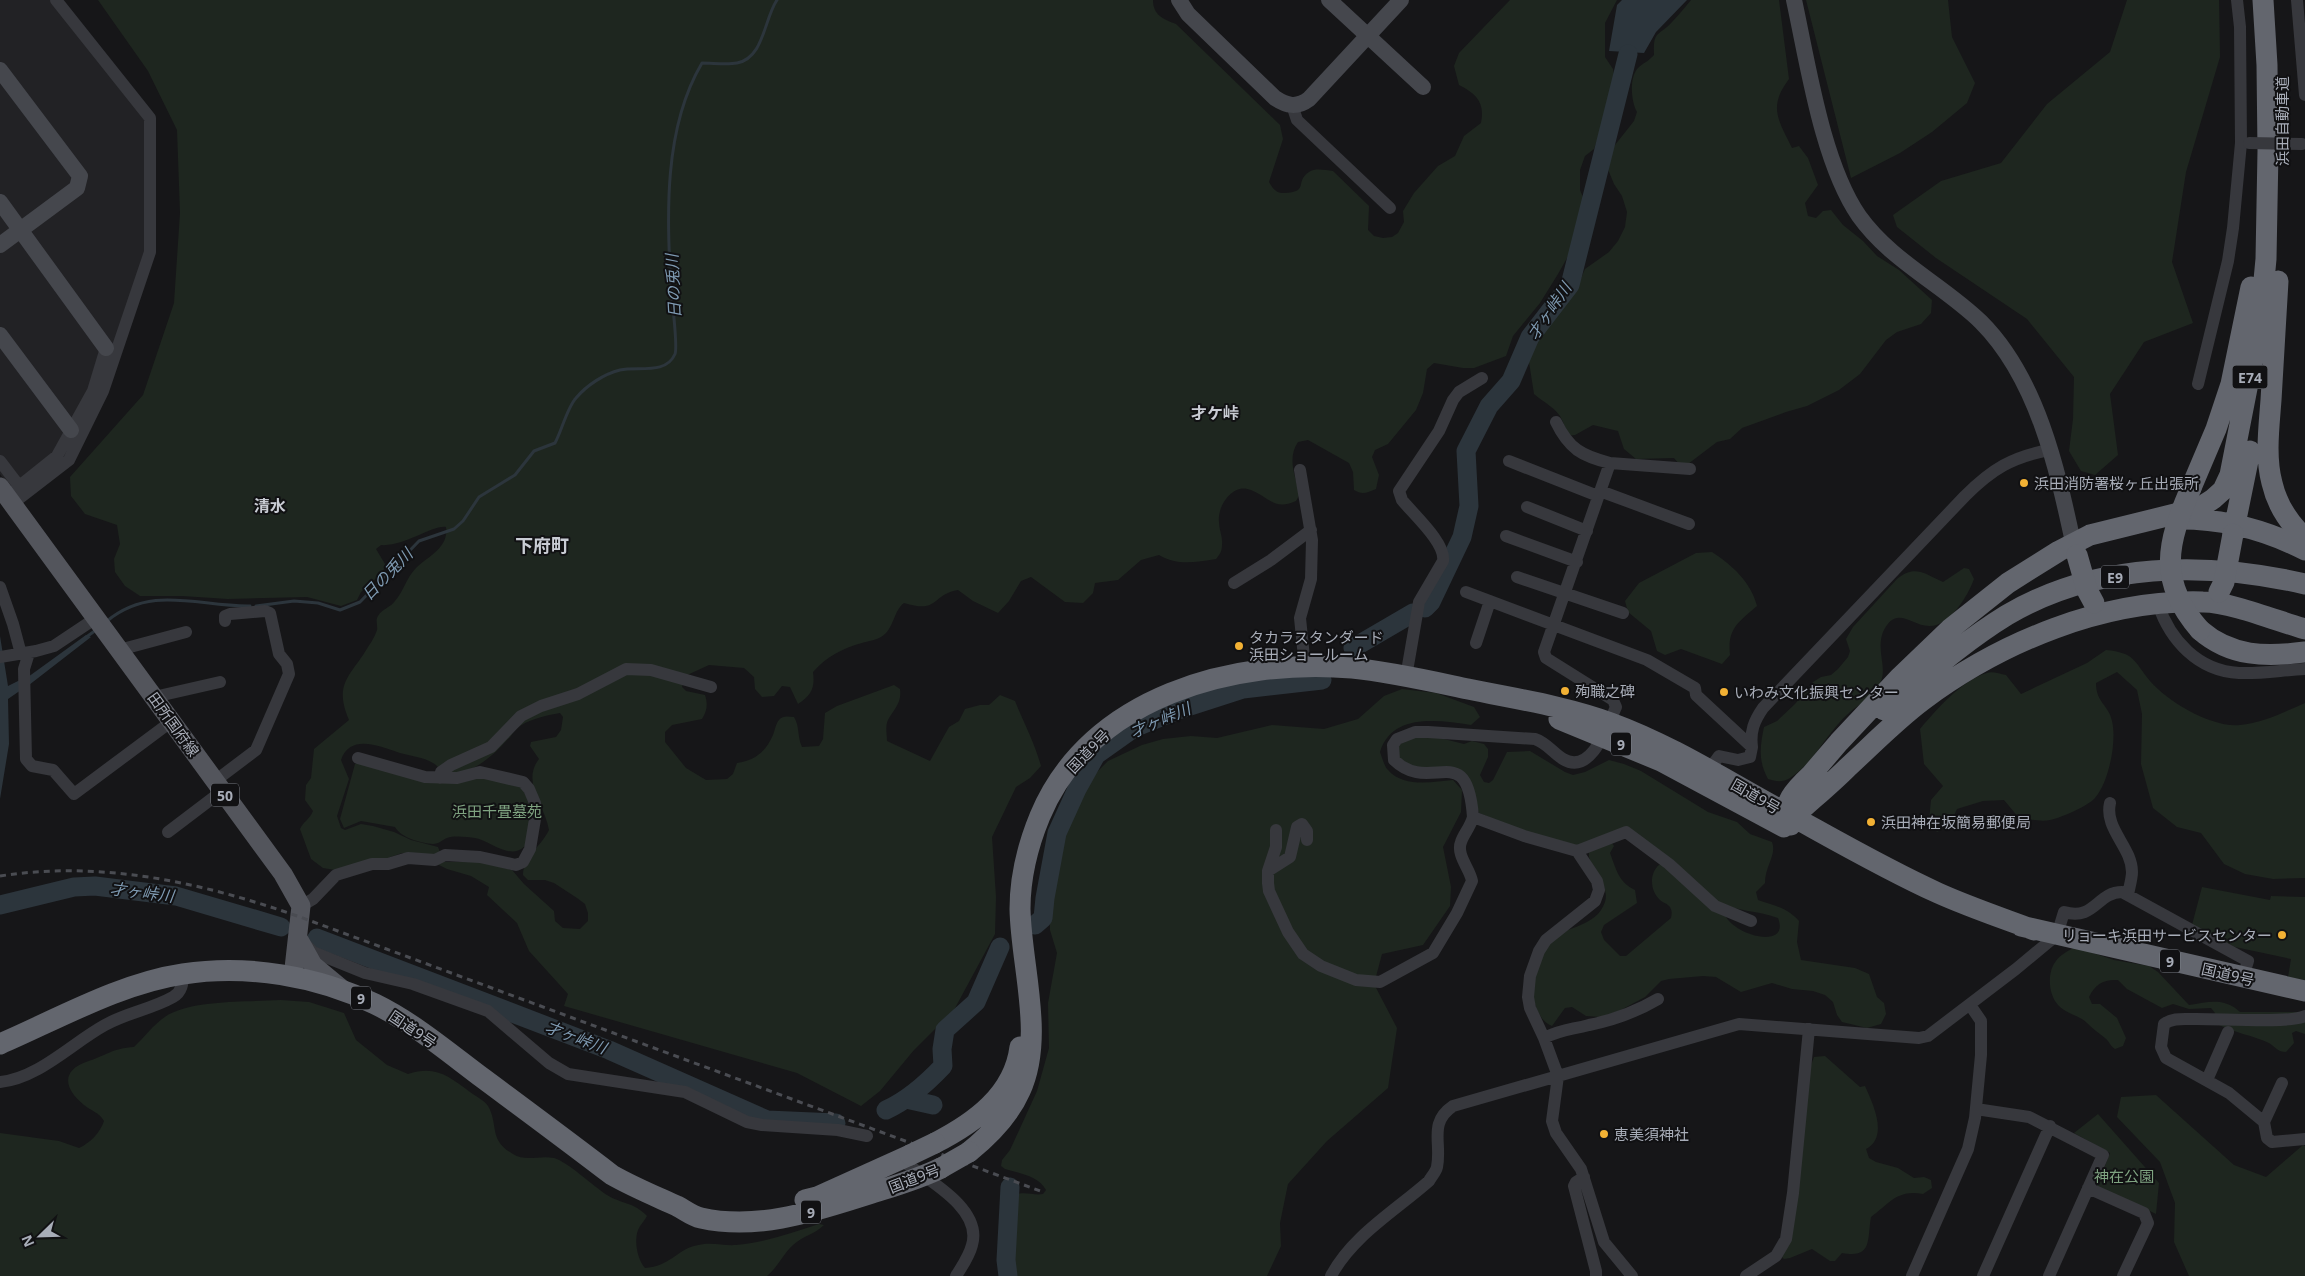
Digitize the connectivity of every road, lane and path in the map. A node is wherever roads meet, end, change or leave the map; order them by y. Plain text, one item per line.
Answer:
1 (56, 0) edge
2 (1179, 0) edge
3 (1329, 0) edge
4 (1401, 0) edge
5 (1794, 0) edge
6 (2237, 0) edge
7 (2263, 0) edge
8 (2277, 0) edge
9 (2296, 0) edge
10 (1367, 36) junction
11 (0, 70) edge
12 (1423, 87) dead end
13 (2305, 95) edge
14 (1292, 105) junction
15 (2303, 144) edge
16 (2252, 146) junction
17 (0, 202) edge
18 (1390, 208) dead end
19 (21, 230) junction
20 (2280, 242) junction
21 (0, 245) edge
22 (0, 335) edge
23 (106, 348) joint
24 (1482, 378) dead end
25 (2198, 384) dead end
26 (1556, 422) dead end
27 (71, 430) junction
28 (2049, 450) junction
29 (0, 461) edge
30 (1510, 461) dead end
31 (1610, 463) junction
32 (1690, 469) dead end
33 (1300, 470) dead end
34 (9, 493) edge
35 (1599, 493) junction
36 (1528, 507) dead end
37 (1688, 524) dead end
38 (2120, 526) junction
39 (2234, 529) junction
40 (1311, 530) junction
41 (1587, 531) junction
42 (1506, 536) dead end
43 (2305, 538) edge
44 (2075, 549) junction
45 (2305, 550) edge
46 (1576, 562) junction
47 (1516, 577) dead end
48 (1234, 583) dead end
49 (2305, 584) edge
50 (0, 587) edge
51 (1466, 592) dead end
52 (1565, 593) junction
53 (2211, 597) junction
54 (1490, 601) junction
55 (2158, 604) junction
56 (2103, 607) junction
57 (1623, 614) dead end
58 (225, 622) dead end
59 (100, 623) junction
60 (1553, 625) junction
61 (2305, 629) edge
62 (186, 632) dead end
63 (1476, 643) dead end
64 (119, 650) junction
65 (2305, 652) edge
66 (21, 654) junction
67 (0, 657) edge
68 (1944, 660) junction
69 (1305, 666) junction
70 (2305, 669) edge
71 (1406, 677) junction
72 (220, 682) dead end
73 (712, 687) dead end
74 (154, 697) junction
75 (172, 721) junction
76 (1606, 729) junction
77 (1752, 747) junction
78 (358, 758) dead end
79 (1847, 769) junction
80 (1709, 770) junction
81 (440, 778) junction
82 (1804, 782) junction
83 (219, 786) junction
84 (1753, 793) junction
85 (2110, 803) dead end
86 (1473, 817) junction
87 (1782, 818) junction
88 (1276, 830) dead end
89 (168, 832) dead end
90 (1307, 840) dead end
91 (1838, 841) junction
92 (1577, 851) junction
93 (1268, 871) junction
94 (2128, 895) junction
95 (301, 906) junction
96 (1752, 921) dead end
97 (2034, 930) junction
98 (2057, 935) junction
99 (298, 938) junction
100 (2244, 961) junction
101 (365, 973) junction
102 (183, 974) junction
103 (293, 977) junction
104 (1028, 988) junction
105 (349, 993) junction
106 (2301, 993) edge
107 (1658, 999) dead end
108 (1970, 1005) junction
109 (2305, 1016) edge
110 (1809, 1030) junction
111 (2228, 1032) dead end
112 (1544, 1038) junction
113 (0, 1044) edge
114 (1558, 1076) junction
115 (2207, 1080) junction
116 (0, 1082) edge
117 (2282, 1083) dead end
118 (1976, 1109) junction
119 (2264, 1122) junction
120 (2050, 1126) junction
121 (867, 1136) dead end
122 (2305, 1139) edge
123 (905, 1157) junction
124 (922, 1177) junction
125 (1584, 1177) junction
126 (2088, 1188) junction
127 (677, 1206) junction
128 (1916, 1275) edge
129 (2052, 1275) edge
130 (956, 1276) edge
131 (1331, 1276) edge
132 (1596, 1276) edge
133 (1632, 1276) edge
134 (1746, 1276) edge
135 (1983, 1276) edge
136 (2123, 1276) edge

1 - 34 street
2 - 14 street
3 - 10 street
4 - 10 street
5 - 28 street
6 - 16 street
7 - 16 highway, 浜田自動車道 / E74
8 - 20 highway, 浜田自動車道
9 - 13 street
10 - 12 street
10 - 14 street
11 - 19 street
14 - 18 street
15 - 16 street, bridge
16 - 25 street
16 - 38 highway, E74
16 - 65 highway, bridge
17 - 19 street
19 - 21 street
19 - 23 street
20 - 39 highway
20 - 43 highway
22 - 27 street
23 - 27 street
24 - 71 street
26 - 31 street
27 - 34 street
28 - 44 street
28 - 77 street
29 - 34 street
30 - 35 street
31 - 32 street
31 - 35 street
33 - 40 street
34 - 59 main road, 田所国府線 / 50
35 - 37 street
35 - 41 street
36 - 41 street
38 - 39 highway
38 - 44 highway
39 - 45 highway
39 - 53 highway, bridge
40 - 48 street
40 - 69 street
41 - 46 street
42 - 46 street
44 - 56 highway, bridge
44 - 82 highway
46 - 52 street
47 - 52 street
49 - 68 highway, E9
50 - 66 street
51 - 54 street
52 - 57 street
52 - 60 street
53 - 55 highway
53 - 61 highway
54 - 60 street
54 - 63 street
55 - 56 highway
55 - 70 street
56 - 79 highway
58 - 83 street
59 - 64 main road, 田所国府線 / 50
59 - 66 street
60 - 76 street
60 - 77 street
62 - 64 street
64 - 74 main road, 田所国府線 / 50
66 - 67 street
66 - 75 street
68 - 82 highway, E9
68 - 87 highway, E9
69 - 71 highway, 国道9号 / 9
69 - 104 highway, 国道9号 / 9
71 - 76 highway, 国道9号 / 9
72 - 74 street
73 - 81 street
74 - 75 main road, 田所国府線 / 50
75 - 83 main road, 田所国府線 / 50
76 - 80 highway, 国道9号 / 9
76 - 86 street
76 - 87 highway, 国道9号 / 9
77 - 80 street
78 - 81 street
79 - 87 highway
79 - 91 highway
80 - 84 highway, 国道9号 / 9
81 - 95 street
82 - 84 highway
82 - 87 highway
83 - 89 street
83 - 95 main road, 田所国府線 / 50
84 - 87 highway, 国道9号 / 9
85 - 94 street
86 - 92 street
86 - 93 street
87 - 91 highway, 国道9号 / 9
87 - 97 highway, 国道9号 / 9
88 - 93 street
90 - 93 street
91 - 97 highway, 国道9号 / 9
92 - 96 street
92 - 112 street
94 - 98 street
94 - 100 street
95 - 99 main road
97 - 98 highway, 国道9号 / 9
98 - 100 highway, 国道9号 / 9
98 - 108 street
99 - 101 street
99 - 103 main road
99 - 105 main road
100 - 106 highway, 国道9号 / 9
101 - 105 street
101 - 121 street
102 - 103 highway, 国道9号 / 9
102 - 113 highway, 国道9号 / 9
102 - 116 street
103 - 105 highway, 国道9号 / 9
104 - 123 highway, 国道9号 / 9, bridge
104 - 124 highway, 国道9号 / 9, bridge
105 - 127 highway, 国道9号 / 9
107 - 112 street
108 - 110 street
108 - 118 street
109 - 115 street
110 - 114 street
110 - 134 street
111 - 115 street
112 - 114 street
114 - 125 street
114 - 131 street
115 - 119 street
117 - 119 street
118 - 120 street
118 - 128 street
119 - 122 street
120 - 126 street
120 - 135 street
123 - 124 street
123 - 127 highway, 国道9号 / 9
124 - 127 highway, 国道9号 / 9
124 - 130 street
125 - 132 street
125 - 133 street
126 - 129 street
126 - 136 street

